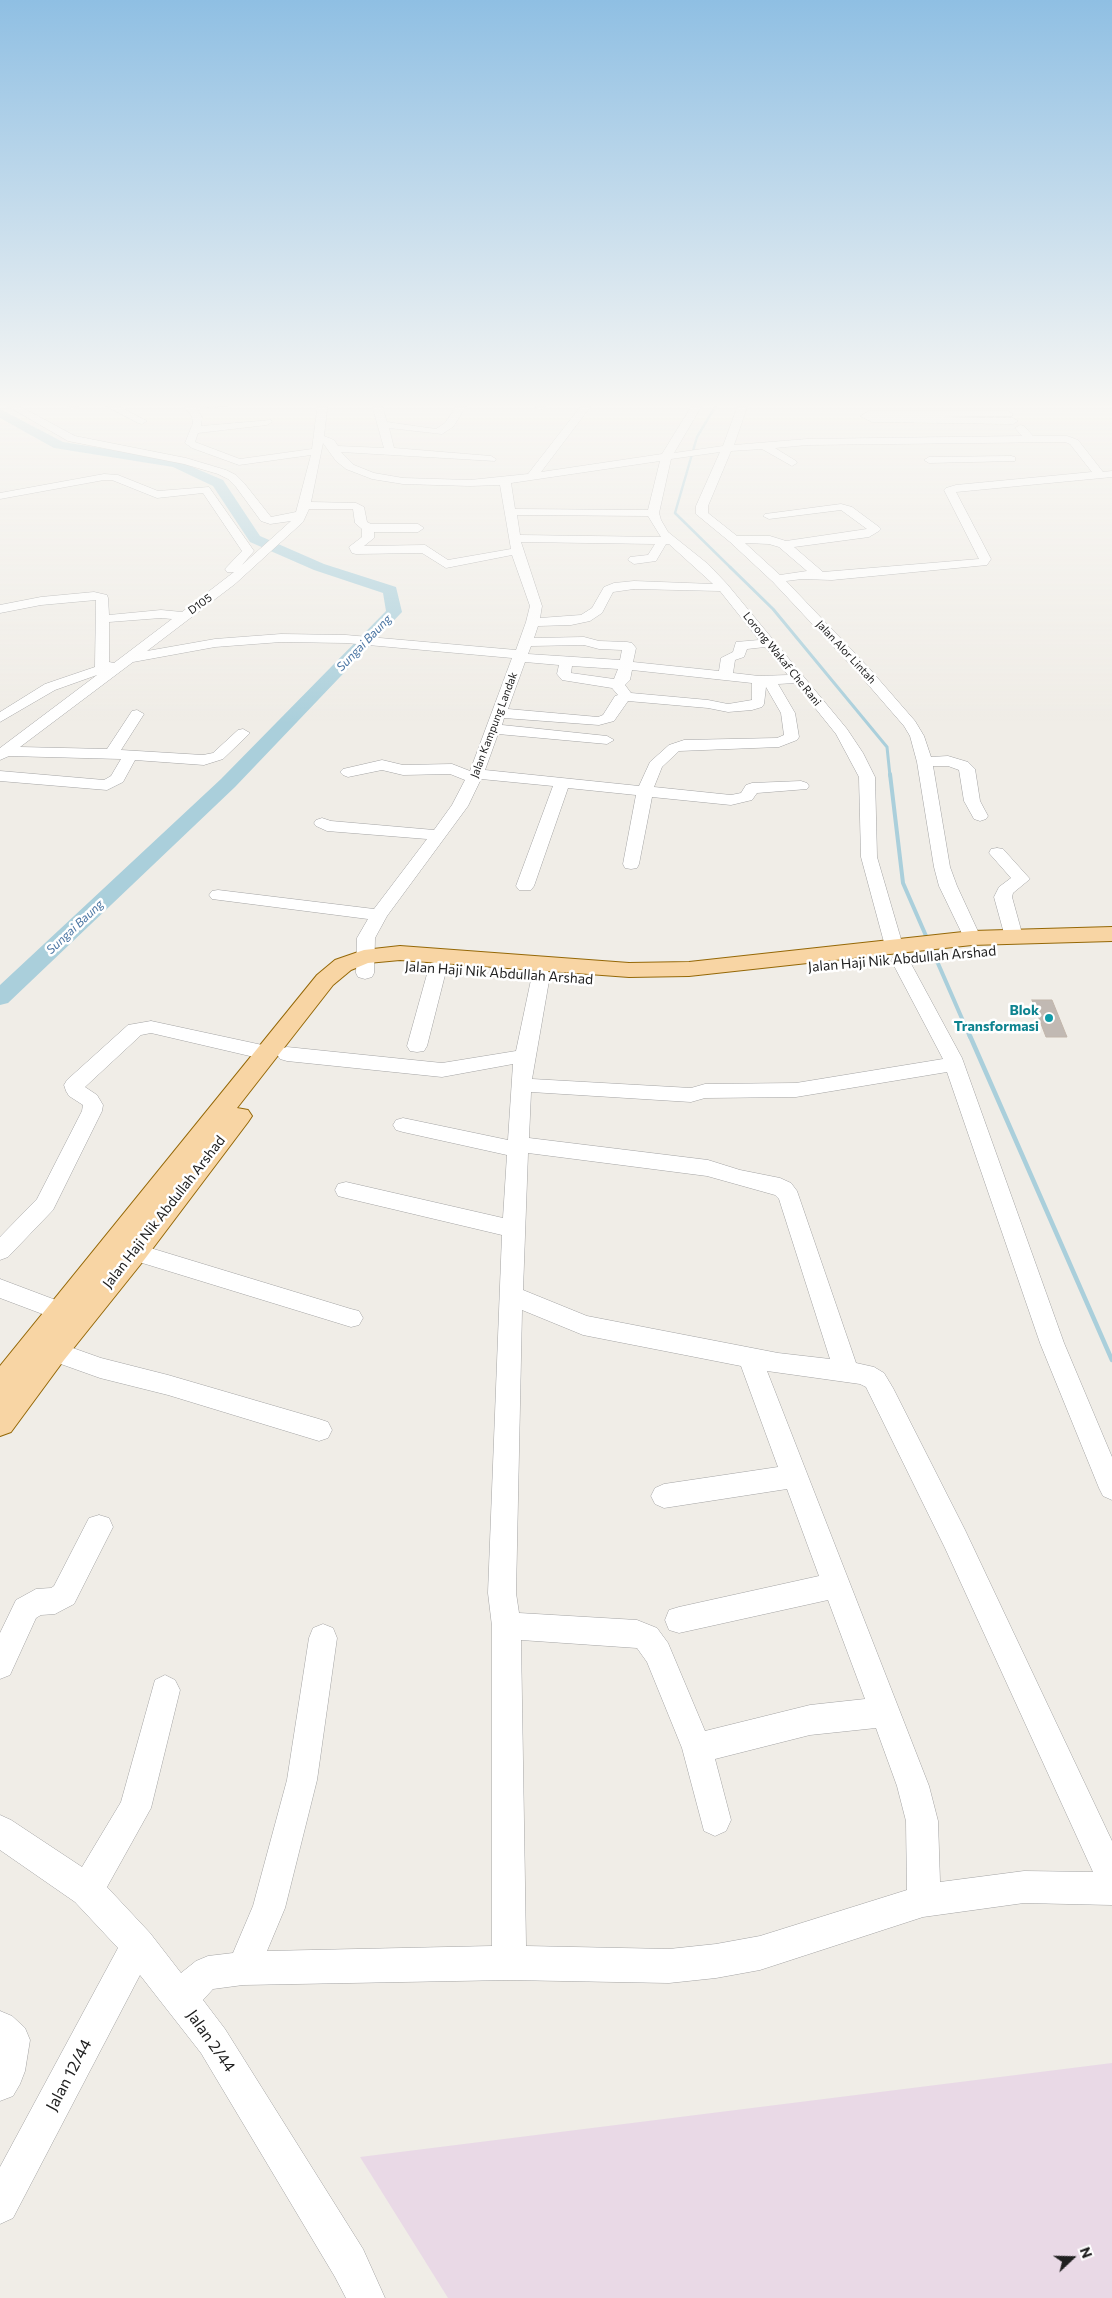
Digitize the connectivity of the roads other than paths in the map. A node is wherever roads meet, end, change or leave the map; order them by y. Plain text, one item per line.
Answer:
1 (220, 509) edge
2 (258, 509) edge
3 (304, 509) joint
4 (358, 509) edge
5 (654, 509) edge
6 (702, 509) edge
7 (823, 509) edge
8 (848, 509) edge
9 (958, 509) edge
10 (512, 512) joint
11 (653, 513) junction
12 (769, 516) dead end
13 (368, 528) junction
14 (418, 528) dead end
15 (734, 539) junction
16 (668, 542) junction
17 (516, 545) junction
18 (785, 545) junction
19 (634, 560) dead end
20 (820, 576) junction
21 (777, 579) junction
22 (231, 581) junction
23 (723, 587) junction
24 (0, 609) edge
25 (182, 616) junction
26 (103, 619) junction
27 (534, 622) junction
28 (770, 643) junction
29 (522, 652) junction
30 (125, 661) junction
31 (563, 661) junction
32 (626, 665) junction
33 (102, 668) junction
34 (725, 676) junction
35 (764, 680) junction
36 (798, 680) junction
37 (617, 684) junction
38 (627, 697) junction
39 (0, 707) edge
40 (16, 708) junction
41 (501, 713) junction
42 (137, 714) dead end
43 (0, 718) edge
44 (494, 729) junction
45 (243, 732) dead end
46 (607, 740) dead end
47 (3, 753) edge
48 (111, 754) junction
49 (130, 756) junction
50 (924, 762) junction
51 (348, 772) dead end
52 (0, 776) edge
53 (475, 776) junction
54 (562, 782) junction
55 (801, 786) dead end
56 (645, 791) junction
57 (980, 816) dead end
58 (322, 823) dead end
59 (440, 835) junction
60 (997, 853) dead end
61 (631, 864) dead end
62 (525, 886) dead end
63 (218, 895) dead end
64 (380, 915) junction
65 (1103, 935) edge
66 (1014, 937) junction
67 (969, 943) junction
68 (897, 953) junction
69 (364, 965) junction
70 (438, 967) junction
71 (541, 975) junction
72 (417, 1046) dead end
73 (277, 1054) junction
74 (524, 1056) junction
75 (954, 1064) junction
76 (521, 1085) junction
77 (403, 1125) dead end
78 (518, 1147) junction
79 (346, 1190) dead end
80 (514, 1229) junction
81 (0, 1251) edge
82 (134, 1252) junction
83 (0, 1288) edge
84 (510, 1296) junction
85 (61, 1312) junction
86 (351, 1318) dead end
87 (53, 1351) junction
88 (750, 1358) junction
89 (846, 1371) junction
90 (0, 1388) edge
91 (0, 1423) edge
92 (319, 1430) dead end
93 (795, 1476) junction
94 (1112, 1488) edge
95 (664, 1496) dead end
96 (99, 1527) dead end
97 (837, 1585) junction
98 (679, 1620) dead end
99 (506, 1626) junction
100 (323, 1638) dead end
101 (0, 1665) edge
102 (165, 1690) dead end
103 (886, 1712) junction
104 (696, 1748) junction
105 (715, 1820) dead end
106 (0, 1832) edge
107 (1112, 1878) edge
108 (1112, 1889) edge
109 (87, 1890) junction
110 (923, 1901) junction
111 (138, 1945) junction
112 (509, 1963) junction
113 (243, 1968) junction
114 (181, 1999) junction
115 (0, 2028) edge
116 (0, 2083) edge
117 (0, 2205) edge
118 (366, 2298) edge

1 - 22 street
2 - 3 street
3 - 22 street, D105
4 - 13 street
5 - 11 street
6 - 15 street, Jalan Alor Lintah
7 - 12 street
8 - 18 street
9 - 20 street
10 - 11 street
10 - 17 street, Jalan Kampung Landak
11 - 16 street, Lorong Wakaf Che Rani
13 - 14 street
13 - 17 street
15 - 18 street
15 - 21 street, Jalan Alor Lintah
16 - 17 street
16 - 19 street
16 - 23 street, Lorong Wakaf Che Rani
17 - 27 street, Jalan Kampung Landak
18 - 20 street
20 - 21 street
21 - 50 street, Jalan Alor Lintah
22 - 25 street, D105
23 - 27 street
23 - 28 street, Lorong Wakaf Che Rani
24 - 26 street
25 - 26 street
25 - 30 street, D105
26 - 33 street
27 - 29 street, Jalan Kampung Landak
28 - 34 street
28 - 36 street, Lorong Wakaf Che Rani
29 - 30 street
29 - 31 street
29 - 32 street
29 - 41 street, Jalan Kampung Landak
30 - 33 street
30 - 47 street, D105
31 - 32 street
31 - 37 street
32 - 34 street
32 - 37 street
33 - 40 street
34 - 35 street
35 - 36 street
35 - 38 street
35 - 56 street
36 - 68 street, Lorong Wakaf Che Rani
37 - 38 street
38 - 41 street
39 - 40 street
40 - 43 street
41 - 44 street, Jalan Kampung Landak
42 - 48 street
44 - 46 street
44 - 53 street, Jalan Kampung Landak
45 - 49 street
47 - 48 street
48 - 49 street
49 - 52 street
50 - 57 street
50 - 67 street, Jalan Alor Lintah
51 - 53 street
53 - 54 street
53 - 59 street, Jalan Kampung Landak
54 - 56 street
54 - 62 street
55 - 56 street
56 - 61 street
58 - 59 street
59 - 64 street, Jalan Kampung Landak
60 - 66 street
63 - 64 street
64 - 69 street, Jalan Kampung Landak
65 - 66 main road, Jalan Haji Nik Abdullah Arshad
65 - 67 main road, Jalan Haji Nik Abdullah Arshad
66 - 67 main road, Jalan Haji Nik Abdullah Arshad
67 - 68 main road, Jalan Haji Nik Abdullah Arshad
68 - 69 main road, Jalan Haji Nik Abdullah Arshad
68 - 71 main road, Jalan Haji Nik Abdullah Arshad
68 - 75 street, Lorong Wakaf Che Rani
69 - 70 main road, Jalan Haji Nik Abdullah Arshad
69 - 73 main road, Jalan Haji Nik Abdullah Arshad
70 - 71 main road, Jalan Haji Nik Abdullah Arshad
70 - 72 street
71 - 74 street
73 - 74 street
73 - 81 street
73 - 82 main road, Jalan Haji Nik Abdullah Arshad
73 - 85 main road, Jalan Haji Nik Abdullah Arshad
74 - 76 street
75 - 76 street
75 - 94 street, Lorong Wakaf Che Rani
76 - 78 street
77 - 78 street
78 - 80 street
78 - 89 street
79 - 80 street
80 - 84 street
82 - 86 street
82 - 87 main road, Jalan Haji Nik Abdullah Arshad
83 - 85 street
84 - 88 street
84 - 99 street
85 - 90 main road, Jalan Haji Nik Abdullah Arshad
87 - 91 main road, Jalan Haji Nik Abdullah Arshad
87 - 92 street
88 - 89 street
88 - 93 street
89 - 107 street
93 - 95 street
93 - 97 street
96 - 101 street
97 - 98 street
97 - 103 street
99 - 104 street
99 - 112 street
100 - 113 street
102 - 109 street
103 - 104 street
103 - 110 street
104 - 105 street
106 - 109 street, Jalan 2/44
108 - 110 street
109 - 111 street, Jalan 2/44
110 - 112 street
111 - 114 street, Jalan 2/44
111 - 117 street, Jalan 12/44
112 - 113 street
113 - 114 street
114 - 118 street, Jalan 2/44
115 - 116 street

